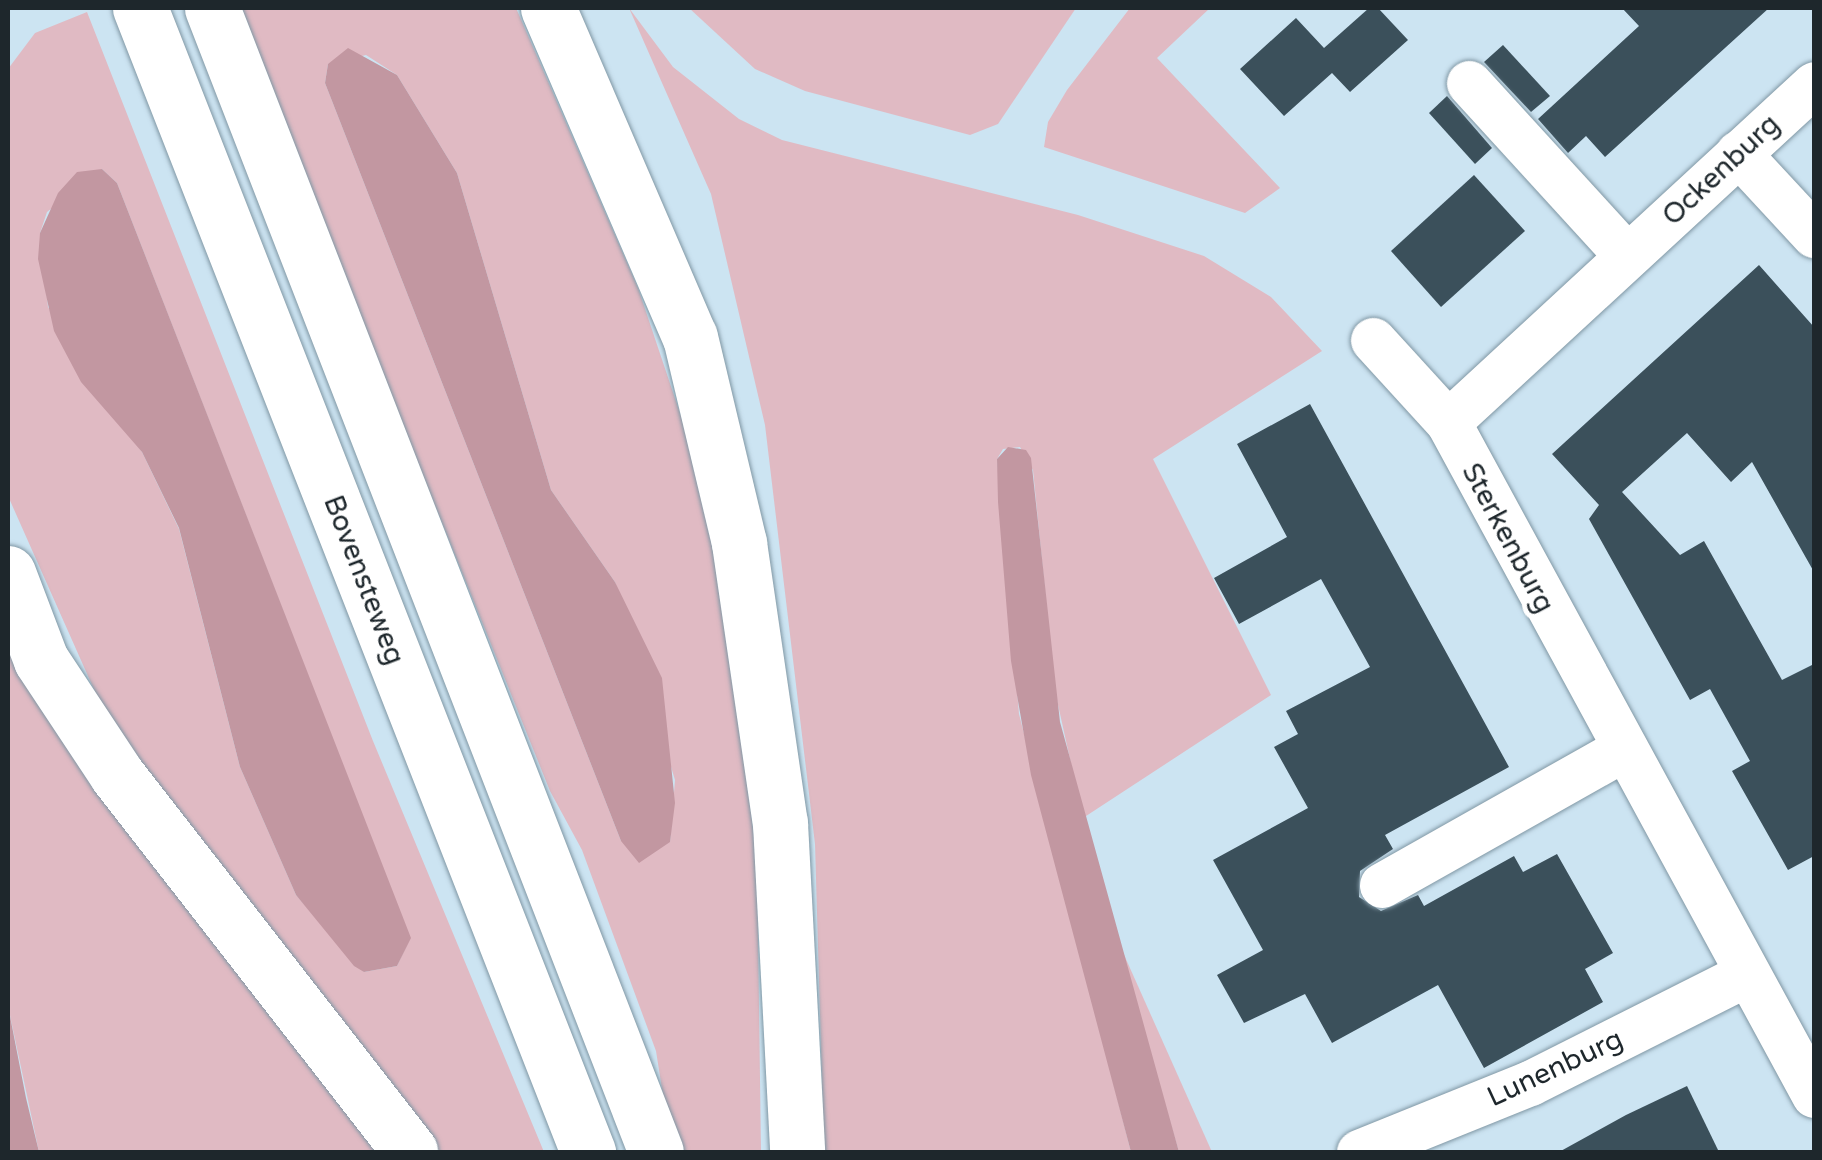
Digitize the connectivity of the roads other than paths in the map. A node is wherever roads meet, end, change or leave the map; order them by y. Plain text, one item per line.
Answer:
1 (140, 8) edge
2 (212, 8) edge
3 (548, 8) edge
4 (1469, 83) dead end
5 (1814, 84) edge
6 (1738, 153) junction
7 (1814, 235) edge
8 (1627, 256) junction
9 (1373, 340) dead end
10 (1448, 422) junction
11 (8, 572) edge
12 (1624, 750) junction
13 (1382, 885) dead end
14 (1747, 974) junction
15 (1814, 1095) edge
16 (410, 1152) edge
17 (588, 1152) edge
18 (656, 1152) edge
19 (797, 1152) edge
20 (1359, 1152) edge

1 - 17 main road, Bovensteweg
2 - 18 main road
3 - 19 main road
4 - 8 street
5 - 6 street, Ockenburg
6 - 7 street
6 - 8 street, Ockenburg
8 - 10 street, Ockenburg
9 - 10 street, Sterkenburg
10 - 12 street, Sterkenburg
11 - 16 main road
12 - 13 street
12 - 14 street, Sterkenburg
14 - 15 street, Sterkenburg
14 - 20 street, Lunenburg

